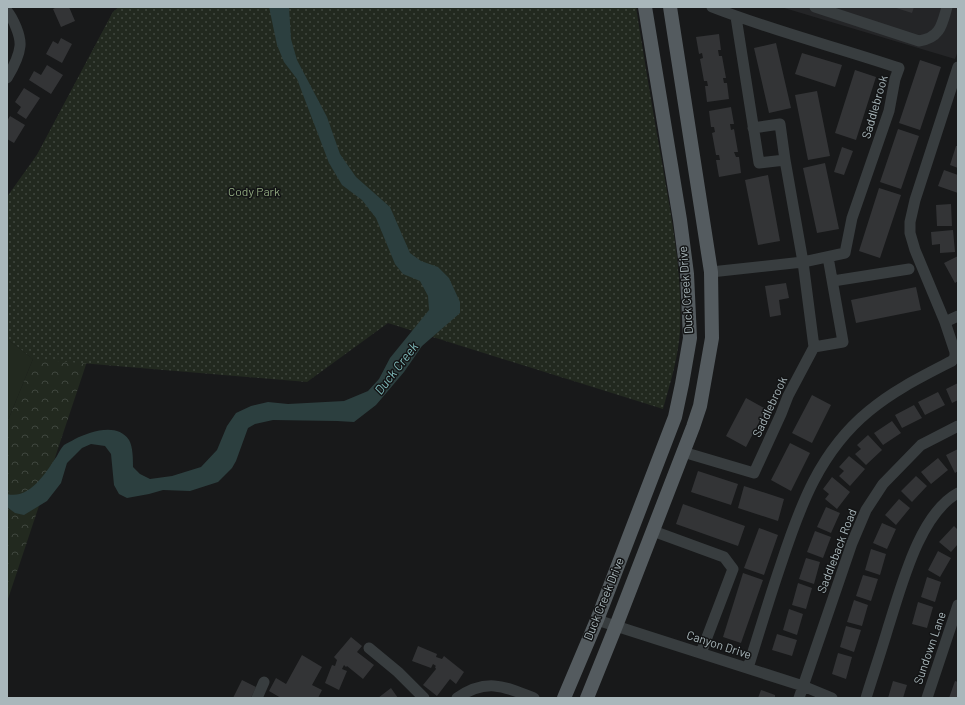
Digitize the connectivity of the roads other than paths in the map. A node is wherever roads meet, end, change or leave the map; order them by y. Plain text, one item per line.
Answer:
1 (645, 7) edge
2 (670, 7) edge
3 (712, 7) edge
4 (815, 7) edge
5 (948, 7) edge
6 (9, 12) edge
7 (736, 17) junction
8 (958, 67) edge
9 (7, 78) edge
10 (754, 128) junction
11 (785, 160) junction
12 (828, 257) junction
13 (803, 262) junction
14 (909, 269) dead end
15 (711, 272) junction
16 (688, 274) junction
17 (832, 282) junction
18 (958, 316) edge
19 (945, 322) junction
20 (814, 348) junction
21 (958, 426) edge
22 (664, 446) junction
23 (683, 452) junction
24 (958, 493) edge
25 (653, 531) junction
26 (958, 605) edge
27 (597, 620) junction
28 (616, 626) junction
29 (369, 648) dead end
30 (701, 653) junction
31 (748, 668) junction
32 (264, 682) dead end
33 (803, 686) junction
34 (257, 698) edge
35 (424, 698) edge
36 (457, 698) edge
37 (534, 698) edge
38 (564, 698) edge
39 (587, 698) edge
40 (799, 698) edge
41 (832, 698) edge
42 (866, 698) edge
43 (927, 698) edge

1 - 16 main road, Duck Creek Drive
2 - 15 main road, Duck Creek Drive
3 - 7 street, Saddlebrook
4 - 5 street
6 - 9 street
7 - 10 street
7 - 12 street, Saddlebrook
8 - 19 street
10 - 11 street
10 - 11 street
11 - 13 street
12 - 13 street, Saddlebrook
12 - 17 street
13 - 15 street, Saddlebrook
13 - 20 street
14 - 17 street
15 - 16 main road
15 - 23 main road, Duck Creek Drive
16 - 22 main road, Duck Creek Drive
17 - 20 street
18 - 19 street
19 - 31 street
20 - 23 street, Saddlebrook
21 - 33 street, Saddleback Road
22 - 23 main road
22 - 27 main road, Duck Creek Drive
23 - 25 main road, Duck Creek Drive
24 - 42 street
25 - 28 main road, Duck Creek Drive
25 - 30 street
26 - 43 street, Sundown Lane
27 - 28 street, Canyon Drive
27 - 38 main road, Duck Creek Drive
28 - 30 street, Canyon Drive
28 - 39 main road, Duck Creek Drive
29 - 35 street
30 - 31 street, Canyon Drive
31 - 33 street, Canyon Drive
32 - 34 street
33 - 40 street, Saddleback Road
33 - 41 street, Canyon Drive
36 - 37 street

